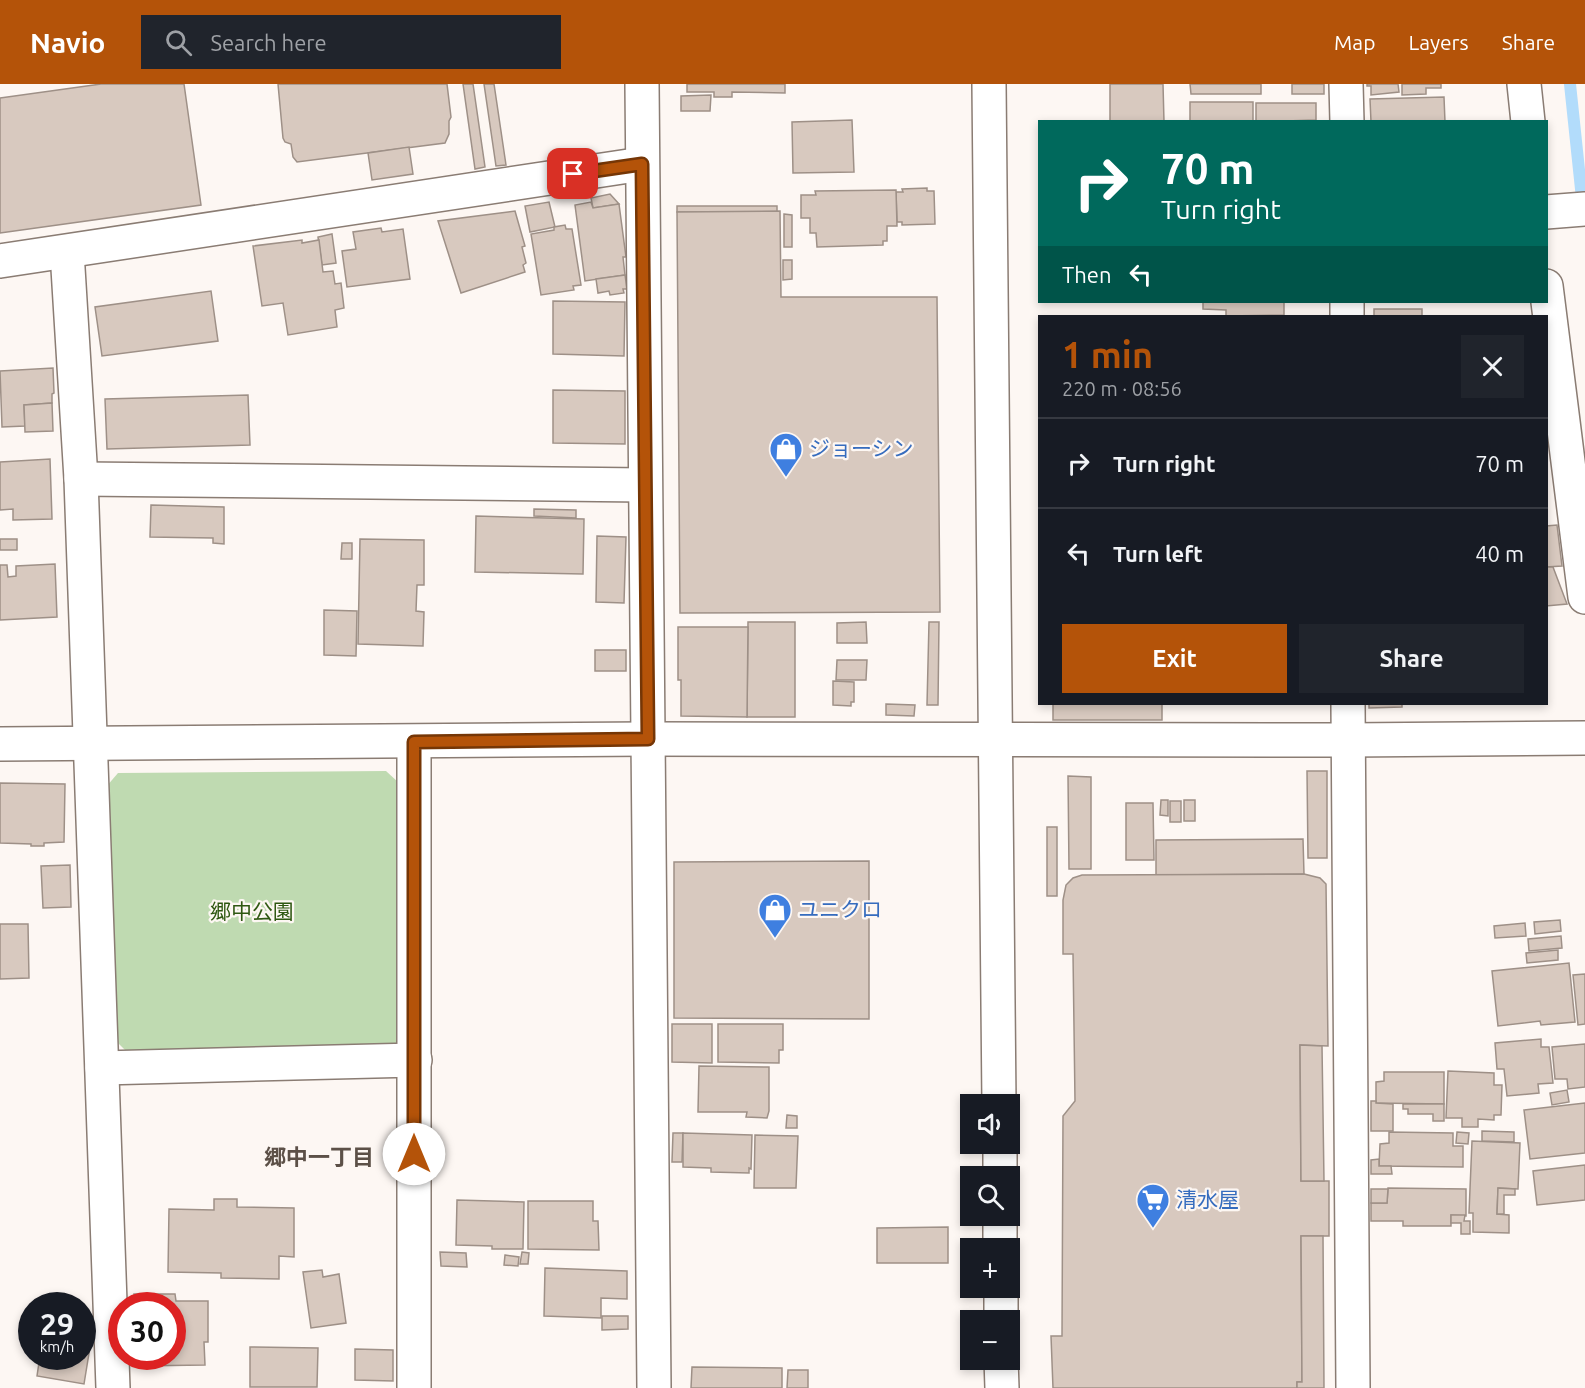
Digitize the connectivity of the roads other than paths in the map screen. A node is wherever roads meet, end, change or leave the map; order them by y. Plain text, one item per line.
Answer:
1 (642, 84) edge
2 (990, 84) edge
3 (1346, 84) edge
4 (1524, 84) edge
5 (1347, 120) edge
6 (1528, 120) edge
7 (642, 164) junction
8 (1585, 209) edge
9 (1548, 212) edge
10 (67, 252) junction
11 (0, 261) edge
12 (1548, 302) edge
13 (81, 479) junction
14 (645, 485) junction
15 (1585, 597) edge
16 (1348, 705) edge
17 (1585, 738) edge
18 (648, 739) junction
19 (996, 739) junction
20 (1348, 740) junction
21 (414, 742) junction
22 (90, 743) junction
23 (0, 744) edge
24 (415, 1060) junction
25 (102, 1068) junction
26 (999, 1094) edge
27 (1001, 1370) edge
28 (113, 1388) edge
29 (414, 1388) edge
30 (654, 1388) edge
31 (1002, 1388) edge
32 (1353, 1388) edge

1 - 7 street
2 - 19 street
3 - 5 street
4 - 6 street
7 - 10 street
7 - 14 street
8 - 9 street
10 - 11 street
10 - 13 street
12 - 15 street
13 - 14 street
13 - 22 street
14 - 18 street
16 - 20 street
17 - 20 street
18 - 19 street
18 - 21 street
18 - 30 street
19 - 20 street
19 - 26 street
20 - 32 street
21 - 22 street
21 - 24 street
22 - 23 street
22 - 25 street
24 - 25 street
24 - 29 street
25 - 28 street
27 - 31 street

